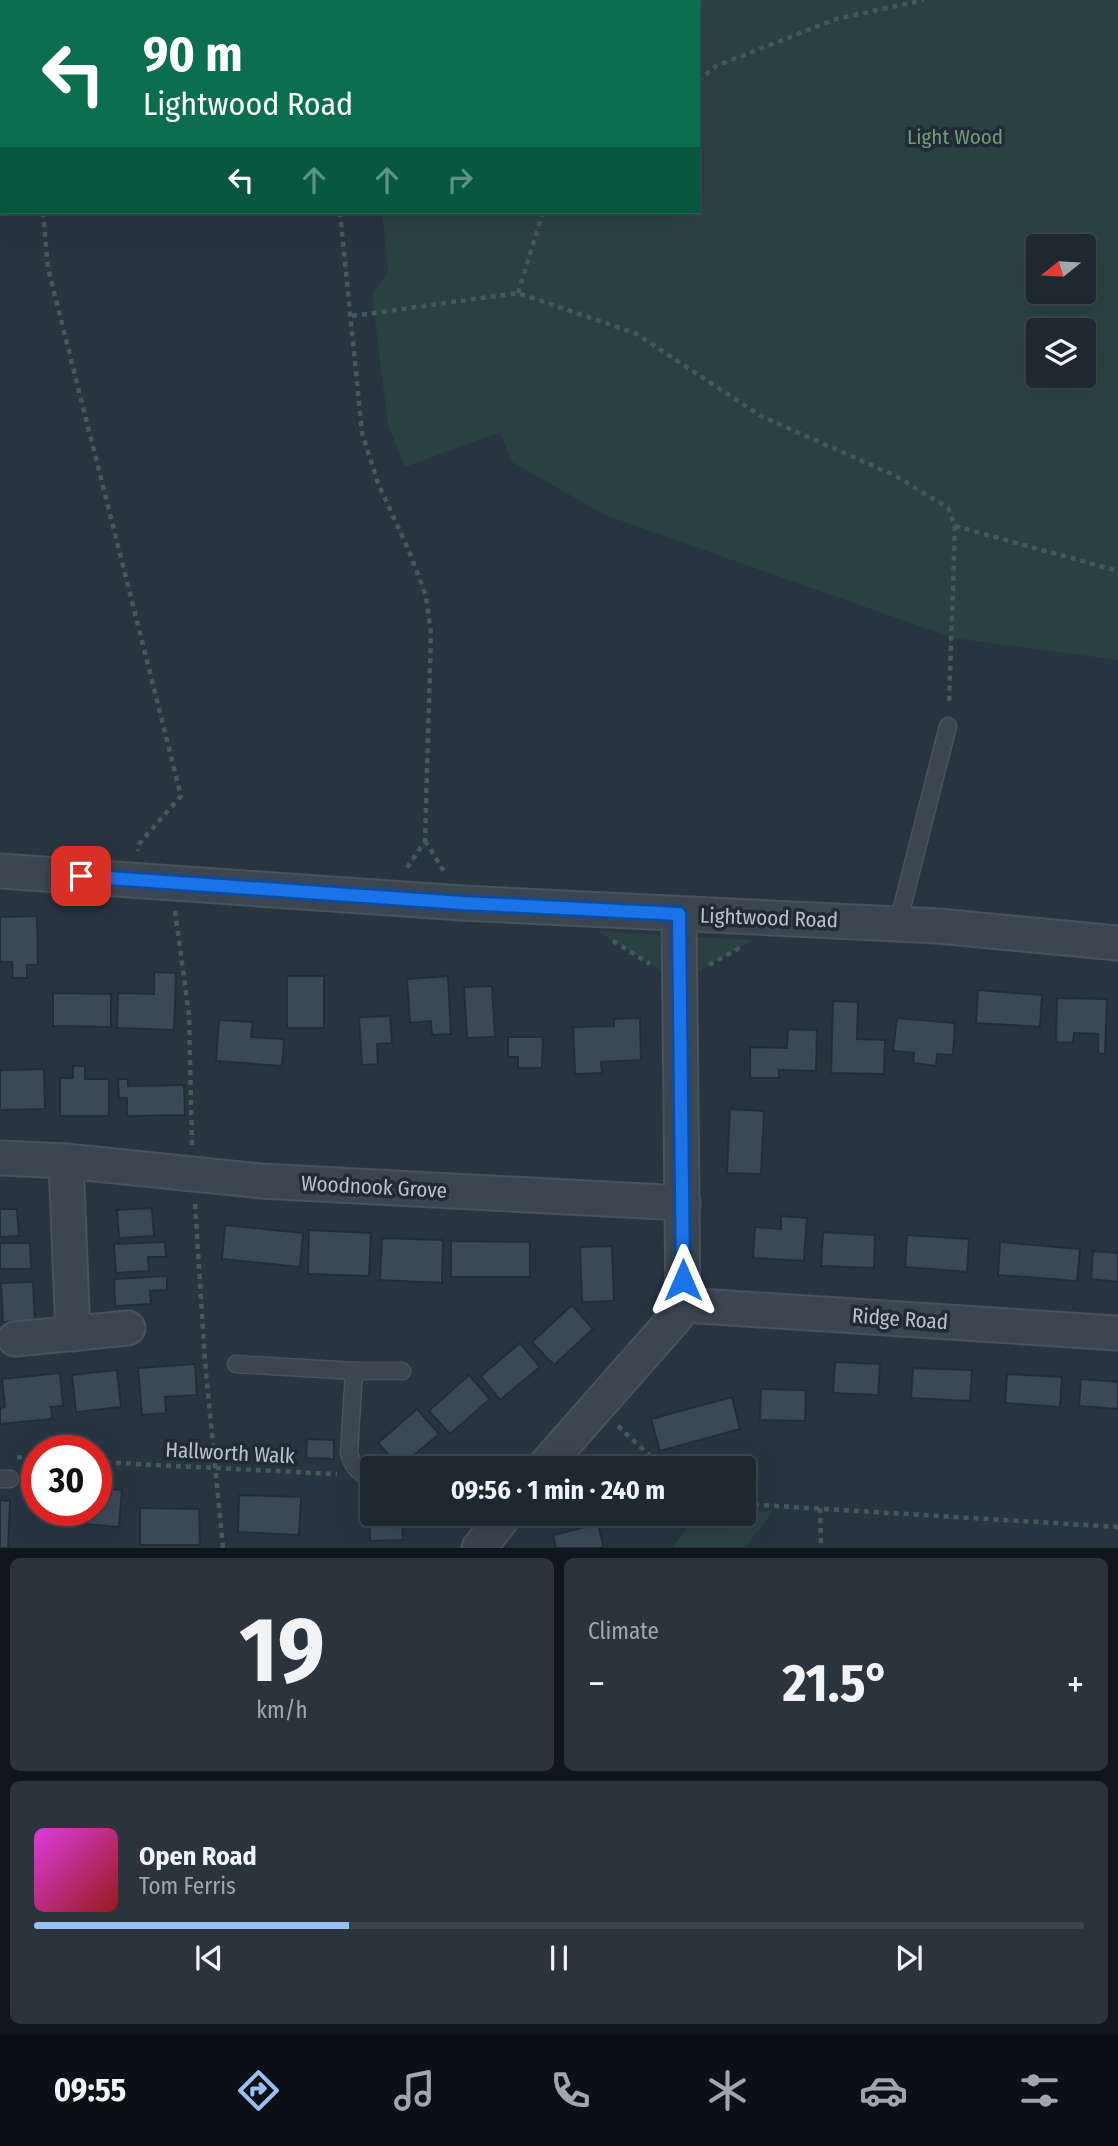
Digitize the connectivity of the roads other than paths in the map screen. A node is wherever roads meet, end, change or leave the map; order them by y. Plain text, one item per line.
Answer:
1 (948, 726) road end
2 (0, 871) edge
3 (679, 914) junction
4 (898, 923) junction
5 (1118, 943) edge
6 (0, 1158) edge
7 (66, 1161) junction
8 (683, 1203) junction
9 (683, 1305) junction
10 (128, 1328) dead end
11 (1118, 1333) edge
12 (73, 1334) junction
13 (15, 1339) dead end
14 (236, 1364) dead end
15 (354, 1371) junction
16 (402, 1371) dead end
17 (554, 1456) edge
18 (360, 1471) edge
19 (496, 1526) edge
20 (479, 1548) edge

1 - 4 lane
2 - 3 street, Lightwood Road
3 - 4 street, Lightwood Road
3 - 8 street
4 - 5 street, Lightwood Road
6 - 7 street, Woodnook Grove
7 - 8 street, Woodnook Grove
7 - 12 street
8 - 9 street
9 - 11 street, Ridge Road
9 - 17 street
10 - 12 street
12 - 13 street
14 - 15 lane
15 - 16 lane
15 - 18 lane
19 - 20 street

